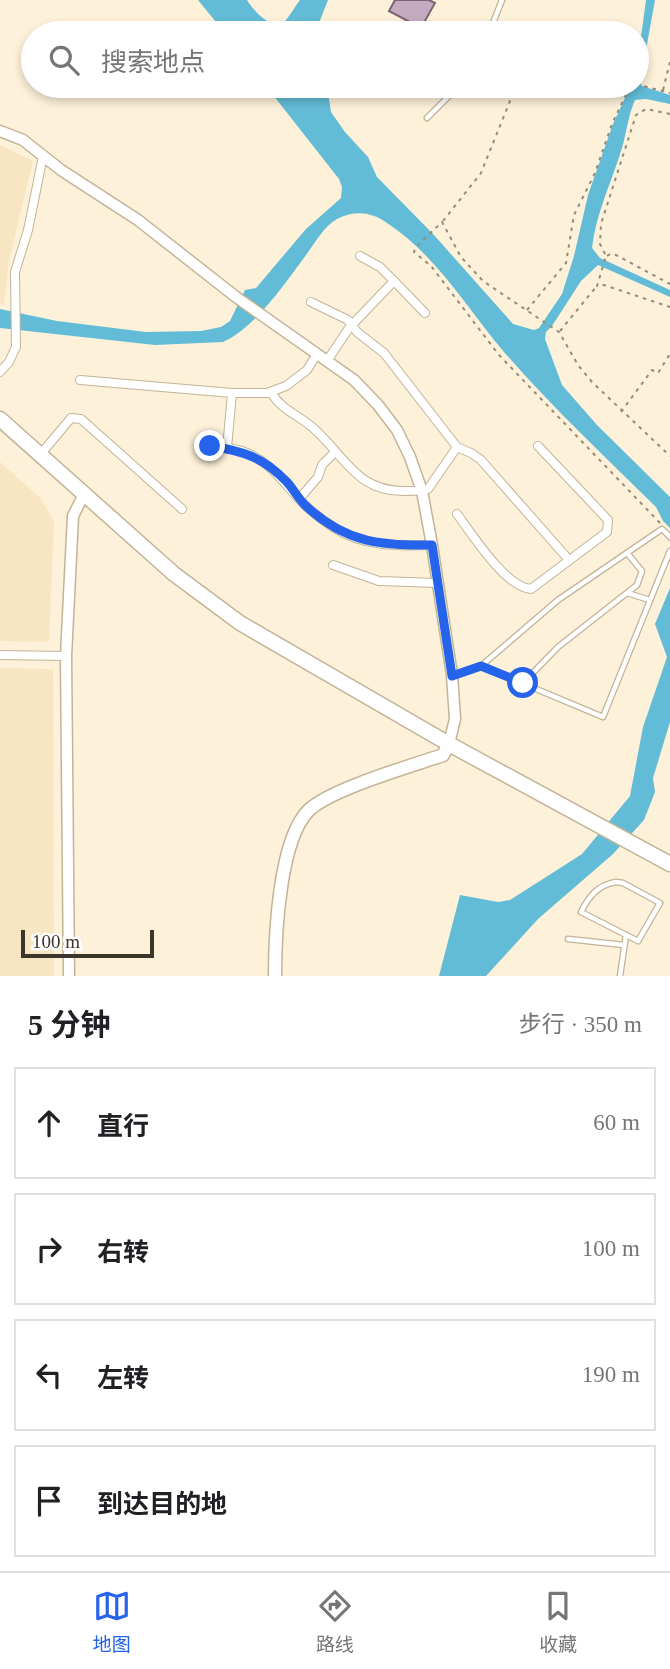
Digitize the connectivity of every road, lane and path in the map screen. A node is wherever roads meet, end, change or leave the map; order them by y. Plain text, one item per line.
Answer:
1 (502, 0) edge
2 (493, 21) edge
3 (670, 62) edge
4 (649, 88) edge
5 (662, 91) junction
6 (670, 93) edge
7 (447, 98) edge
8 (511, 98) edge
9 (624, 98) edge
10 (670, 114) edge
11 (427, 118) dead end
12 (0, 131) edge
13 (43, 156) junction
14 (442, 222) junction
15 (360, 256) dead end
16 (606, 256) junction
17 (394, 281) junction
18 (670, 284) edge
19 (597, 286) junction
20 (312, 302) dead end
21 (670, 307) edge
22 (527, 311) junction
23 (425, 313) dead end
24 (352, 325) junction
25 (559, 332) junction
26 (317, 354) junction
27 (670, 354) edge
28 (327, 361) junction
29 (0, 372) edge
30 (80, 380) dead end
31 (271, 392) junction
32 (232, 393) junction
33 (621, 412) junction
34 (0, 419) edge
35 (210, 446) dead end
36 (538, 446) dead end
37 (457, 447) junction
38 (227, 449) junction
39 (335, 452) junction
40 (40, 455) junction
41 (670, 456) edge
42 (422, 491) junction
43 (84, 494) junction
44 (300, 498) junction
45 (182, 509) dead end
46 (457, 514) dead end
47 (669, 536) edge
48 (432, 545) junction
49 (670, 551) edge
50 (627, 553) junction
51 (569, 560) junction
52 (333, 565) dead end
53 (437, 583) junction
54 (626, 593) junction
55 (650, 600) junction
56 (0, 655) edge
57 (66, 656) junction
58 (481, 666) junction
59 (452, 676) junction
60 (523, 683) junction
61 (449, 744) junction
62 (670, 864) edge
63 (626, 934) junction
64 (568, 939) dead end
65 (624, 945) junction
66 (69, 976) edge
67 (275, 976) edge
68 (620, 976) edge

1 - 2 lane
3 - 5 path
4 - 5 path
5 - 6 path
7 - 11 lane
8 - 14 path
9 - 22 path
10 - 16 path
12 - 13 street
13 - 26 street
13 - 29 street
14 - 22 path
14 - 47 path
15 - 17 street
16 - 18 path
16 - 19 path
17 - 23 street
17 - 24 street
19 - 21 path
19 - 25 path
20 - 24 street
22 - 25 path
24 - 28 street
24 - 37 street
25 - 33 path
26 - 28 street
26 - 31 street
27 - 33 path
28 - 42 street
30 - 32 street
31 - 32 street
31 - 39 street
32 - 38 street
33 - 41 path
34 - 40 main road
35 - 38 street
36 - 51 street
37 - 42 street
37 - 51 street
38 - 44 street
39 - 42 street
39 - 44 street
40 - 43 main road
40 - 45 street
42 - 48 street
43 - 57 street
43 - 61 main road
44 - 48 street
46 - 51 street
47 - 50 lane
48 - 53 street
49 - 55 lane
50 - 54 lane
50 - 58 lane
52 - 53 street
53 - 59 street
54 - 55 lane
54 - 60 lane
55 - 60 lane
56 - 57 street
57 - 66 street
58 - 59 lane
58 - 60 lane
59 - 61 street
61 - 62 main road
61 - 67 main road
63 - 63 lane
63 - 65 lane
64 - 65 lane
65 - 68 lane

